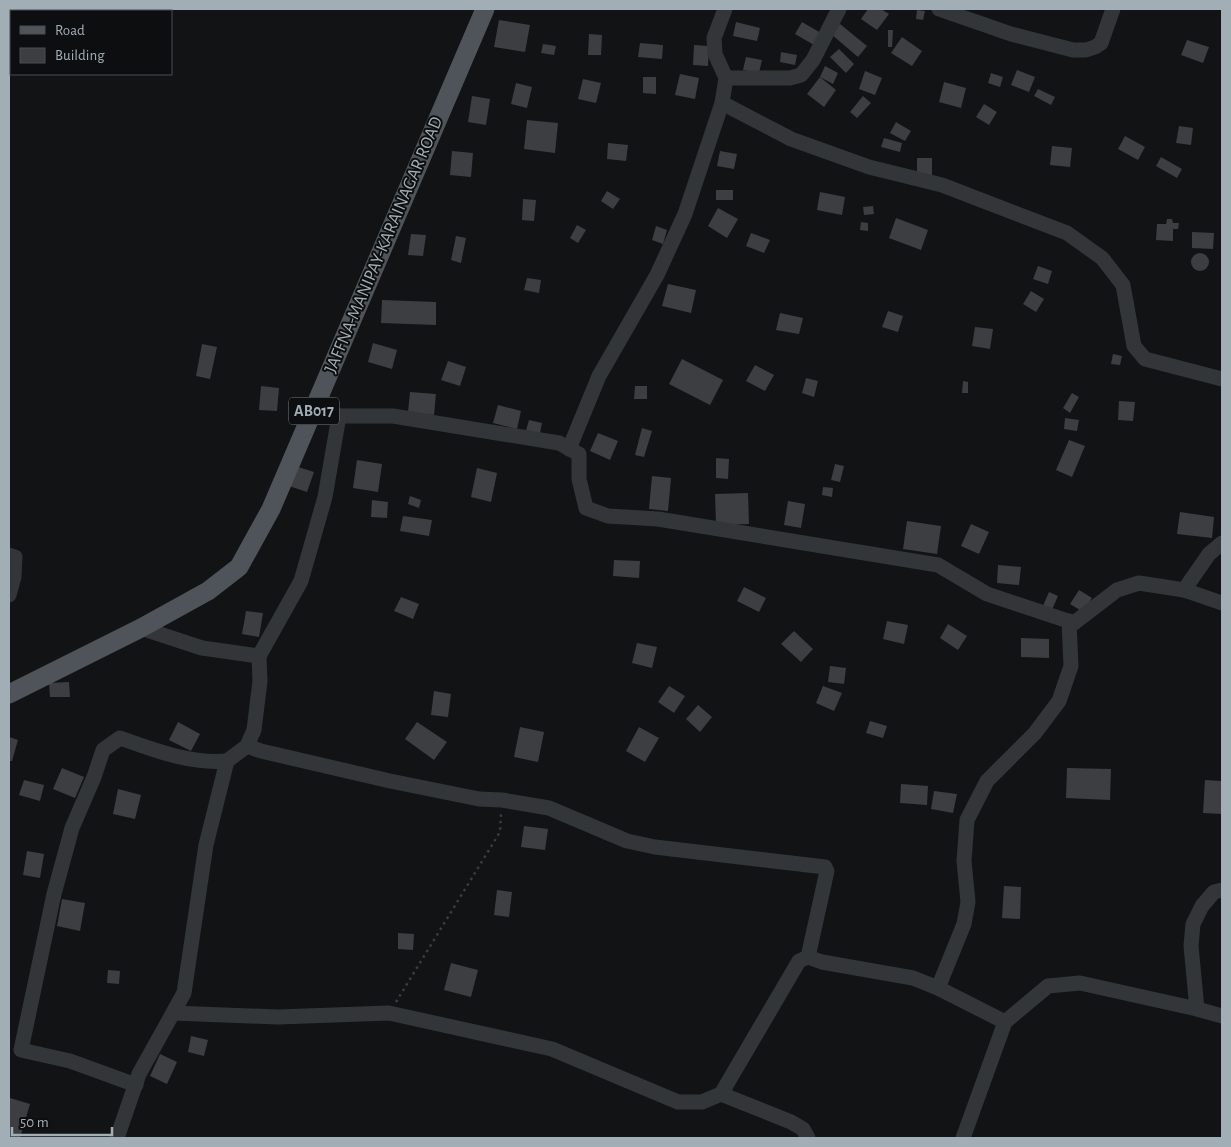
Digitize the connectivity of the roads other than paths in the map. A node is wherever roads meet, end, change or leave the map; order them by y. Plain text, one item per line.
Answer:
1 (485, 9) edge
2 (726, 9) edge
3 (840, 9) edge
4 (939, 9) edge
5 (1113, 9) edge
6 (726, 78) junction
7 (722, 103) junction
8 (1222, 380) edge
9 (312, 416) junction
10 (339, 416) junction
11 (570, 449) junction
12 (1222, 543) edge
13 (9, 555) edge
14 (1184, 590) junction
15 (9, 594) edge
16 (1222, 602) edge
17 (1069, 621) junction
18 (141, 628) junction
19 (258, 656) junction
20 (9, 694) edge
21 (247, 746) junction
22 (227, 761) junction
23 (1222, 890) edge
24 (808, 957) junction
25 (938, 988) junction
26 (1197, 1009) junction
27 (173, 1013) junction
28 (1222, 1016) edge
29 (1005, 1022) junction
30 (136, 1085) junction
31 (721, 1094) junction
32 (117, 1138) edge
33 (808, 1138) edge
34 (963, 1138) edge

1 - 9 main road, JAFFNA-MANIPAY-KARAINAGAR ROAD / AB017
2 - 6 street
3 - 6 street
4 - 5 street
6 - 7 street
7 - 8 street
7 - 11 street
9 - 10 street
9 - 18 main road, JAFFNA-MANIPAY-KARAINAGAR ROAD / AB017
10 - 11 street
10 - 19 street
11 - 17 street
12 - 14 street
13 - 15 street
14 - 16 street
14 - 17 street
17 - 25 street
18 - 19 street
18 - 20 main road, JAFFNA-MANIPAY-KARAINAGAR ROAD / AB017
19 - 21 street
21 - 22 street
21 - 24 street
22 - 27 street
22 - 30 street
23 - 26 street
24 - 25 street
24 - 31 street
25 - 29 street
26 - 28 street
26 - 29 street
27 - 30 street
27 - 31 street
29 - 34 street
30 - 32 street
31 - 33 street

